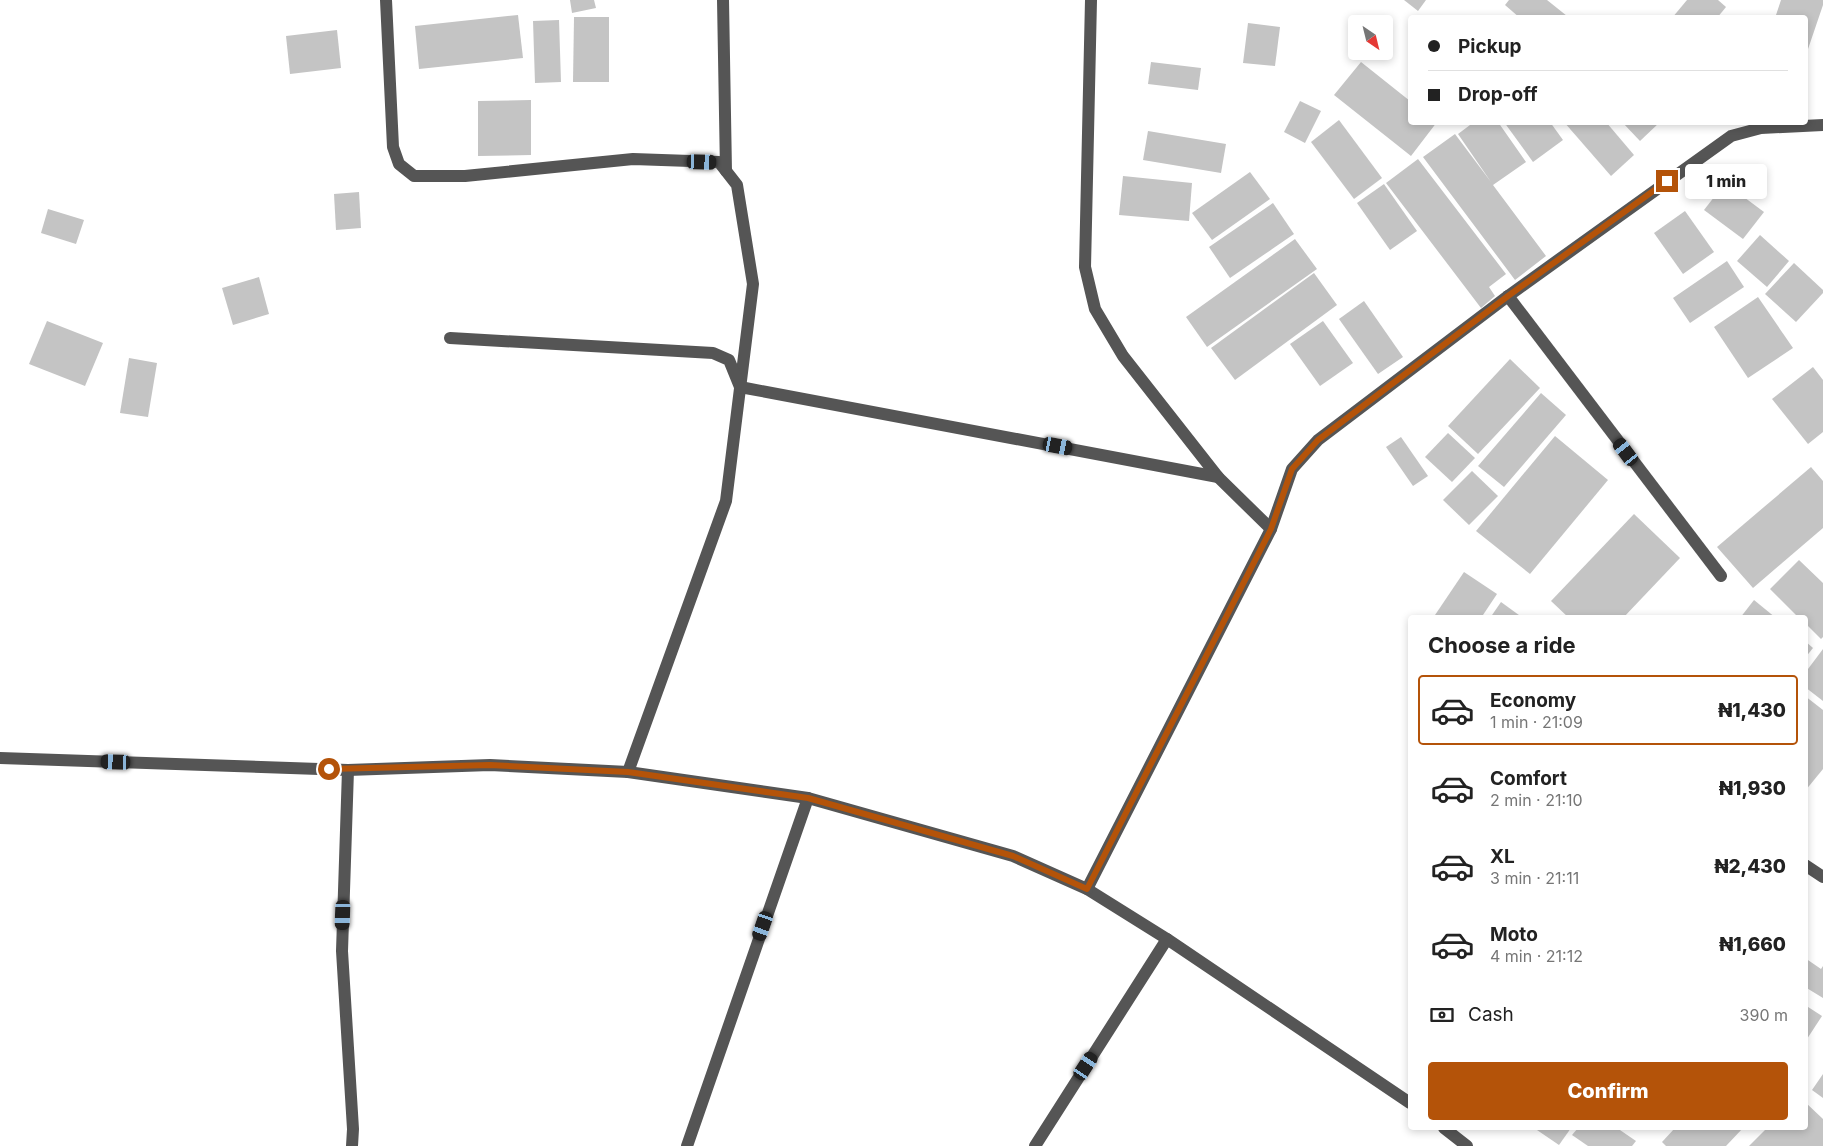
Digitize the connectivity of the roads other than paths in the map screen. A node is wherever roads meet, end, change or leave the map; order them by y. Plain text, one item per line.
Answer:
1 (386, 0) edge
2 (723, 0) edge
3 (1091, 0) edge
4 (1823, 125) edge
5 (726, 171) junction
6 (1508, 296) junction
7 (450, 338) dead end
8 (740, 387) junction
9 (1218, 477) junction
10 (1271, 529) junction
11 (1721, 576) dead end
12 (0, 758) edge
13 (348, 770) junction
14 (628, 772) junction
15 (808, 798) junction
16 (1808, 867) edge
17 (1823, 877) edge
18 (1087, 889) junction
19 (1167, 939) junction
20 (1408, 1103) edge
21 (1447, 1130) edge
22 (352, 1146) edge
23 (687, 1146) edge
24 (1035, 1146) edge
25 (1467, 1146) edge

1 - 5 street
2 - 5 street
3 - 9 street
4 - 6 street
5 - 8 street
6 - 10 street
6 - 11 street
7 - 8 street
8 - 9 street
8 - 14 street
9 - 10 street
10 - 18 street
12 - 13 street
13 - 14 street
13 - 22 street
14 - 15 street
15 - 18 street
15 - 23 street
16 - 17 street
18 - 19 street
19 - 20 street
19 - 24 street
21 - 25 street

